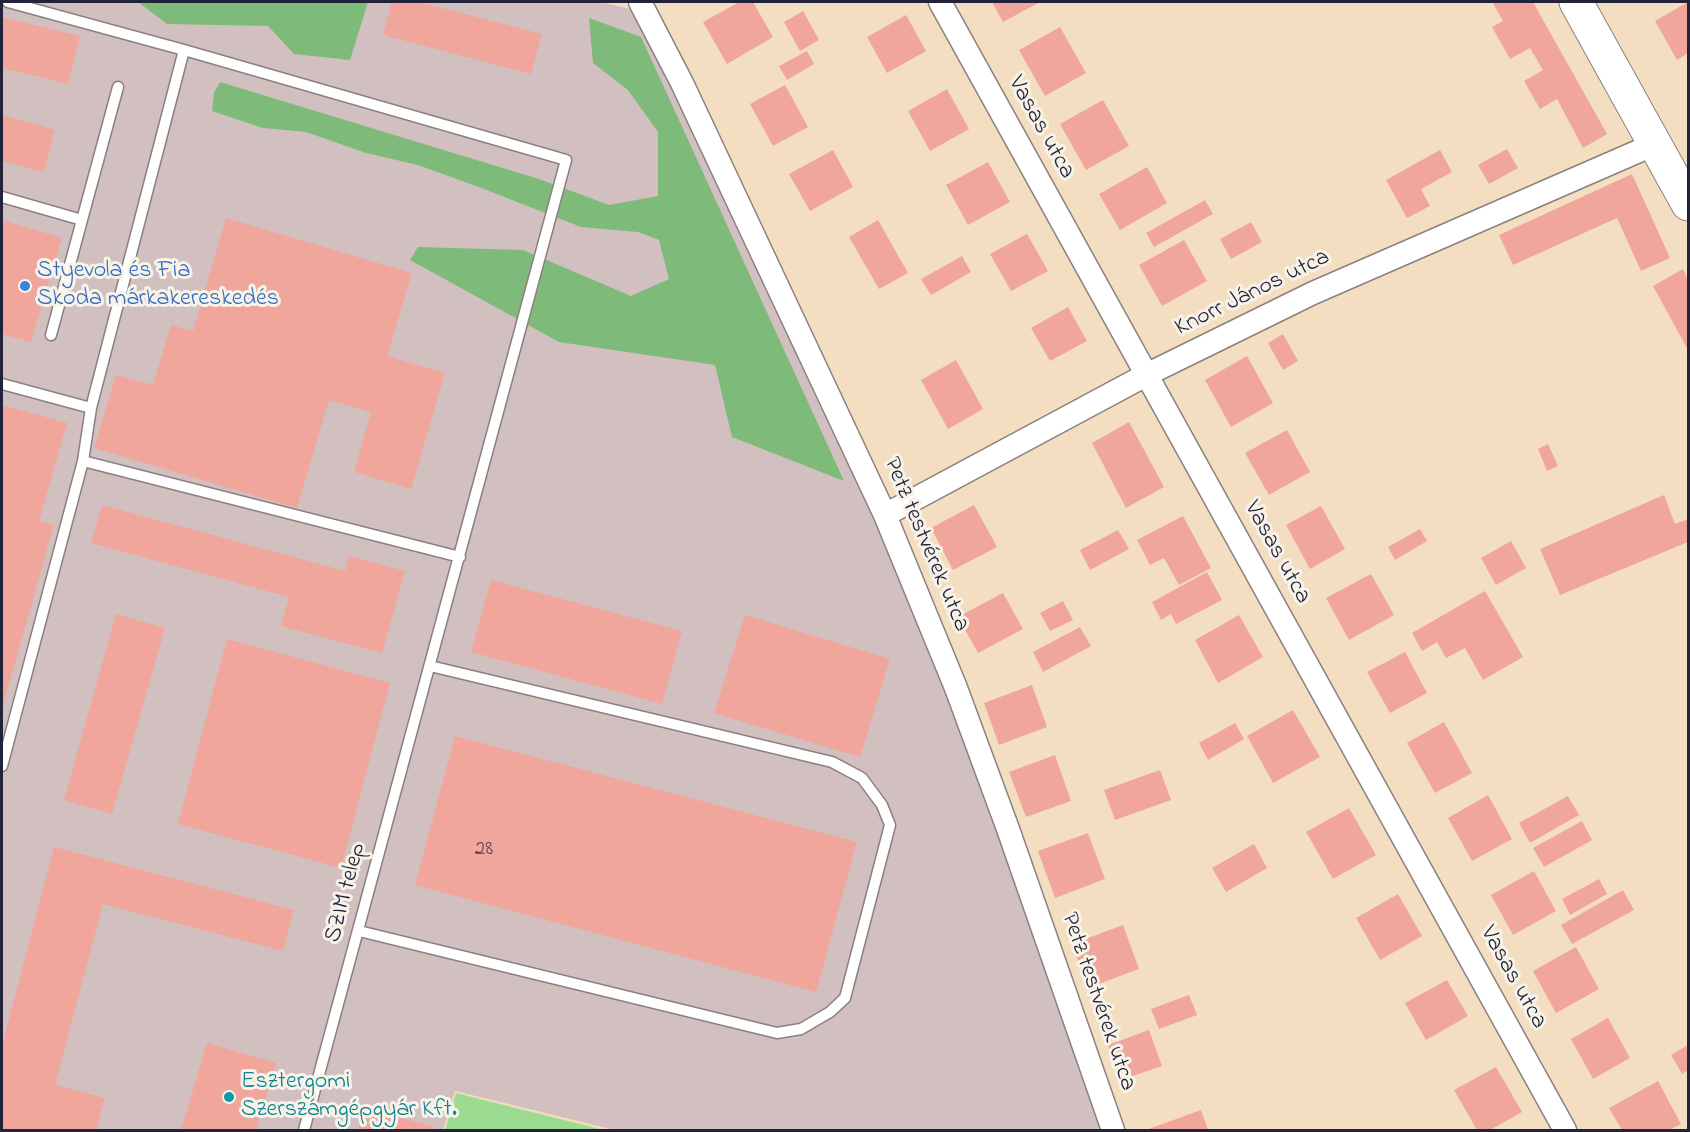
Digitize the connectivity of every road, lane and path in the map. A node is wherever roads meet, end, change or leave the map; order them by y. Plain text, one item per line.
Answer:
1 (8, 2) edge
2 (640, 2) edge
3 (940, 2) edge
4 (1576, 2) edge
5 (184, 50) junction
6 (118, 87) dead end
7 (1655, 144) junction
8 (2, 197) edge
9 (1689, 204) edge
10 (82, 220) junction
11 (51, 335) dead end
12 (1146, 375) junction
13 (2, 384) edge
14 (91, 408) junction
15 (83, 461) junction
16 (885, 515) junction
17 (460, 557) junction
18 (430, 666) junction
19 (2, 766) edge
20 (359, 932) junction
21 (304, 1131) edge
22 (1113, 1131) edge
23 (1565, 1131) edge

1 - 5 lane
2 - 16 street, Petz testvérek utca
3 - 12 street, Vasas utca
4 - 7 main road
5 - 14 lane
5 - 17 lane, SZIM telep
6 - 10 lane
7 - 9 main road
7 - 12 street, Knorr János utca
8 - 10 lane
10 - 11 lane
12 - 16 street, Knorr János utca
12 - 23 street, Vasas utca
13 - 14 lane
14 - 15 lane
15 - 17 lane
15 - 19 lane
16 - 22 street, Petz testvérek utca
17 - 18 lane, SZIM telep
18 - 20 lane, SZIM telep
18 - 20 lane
20 - 21 lane, SZIM telep

